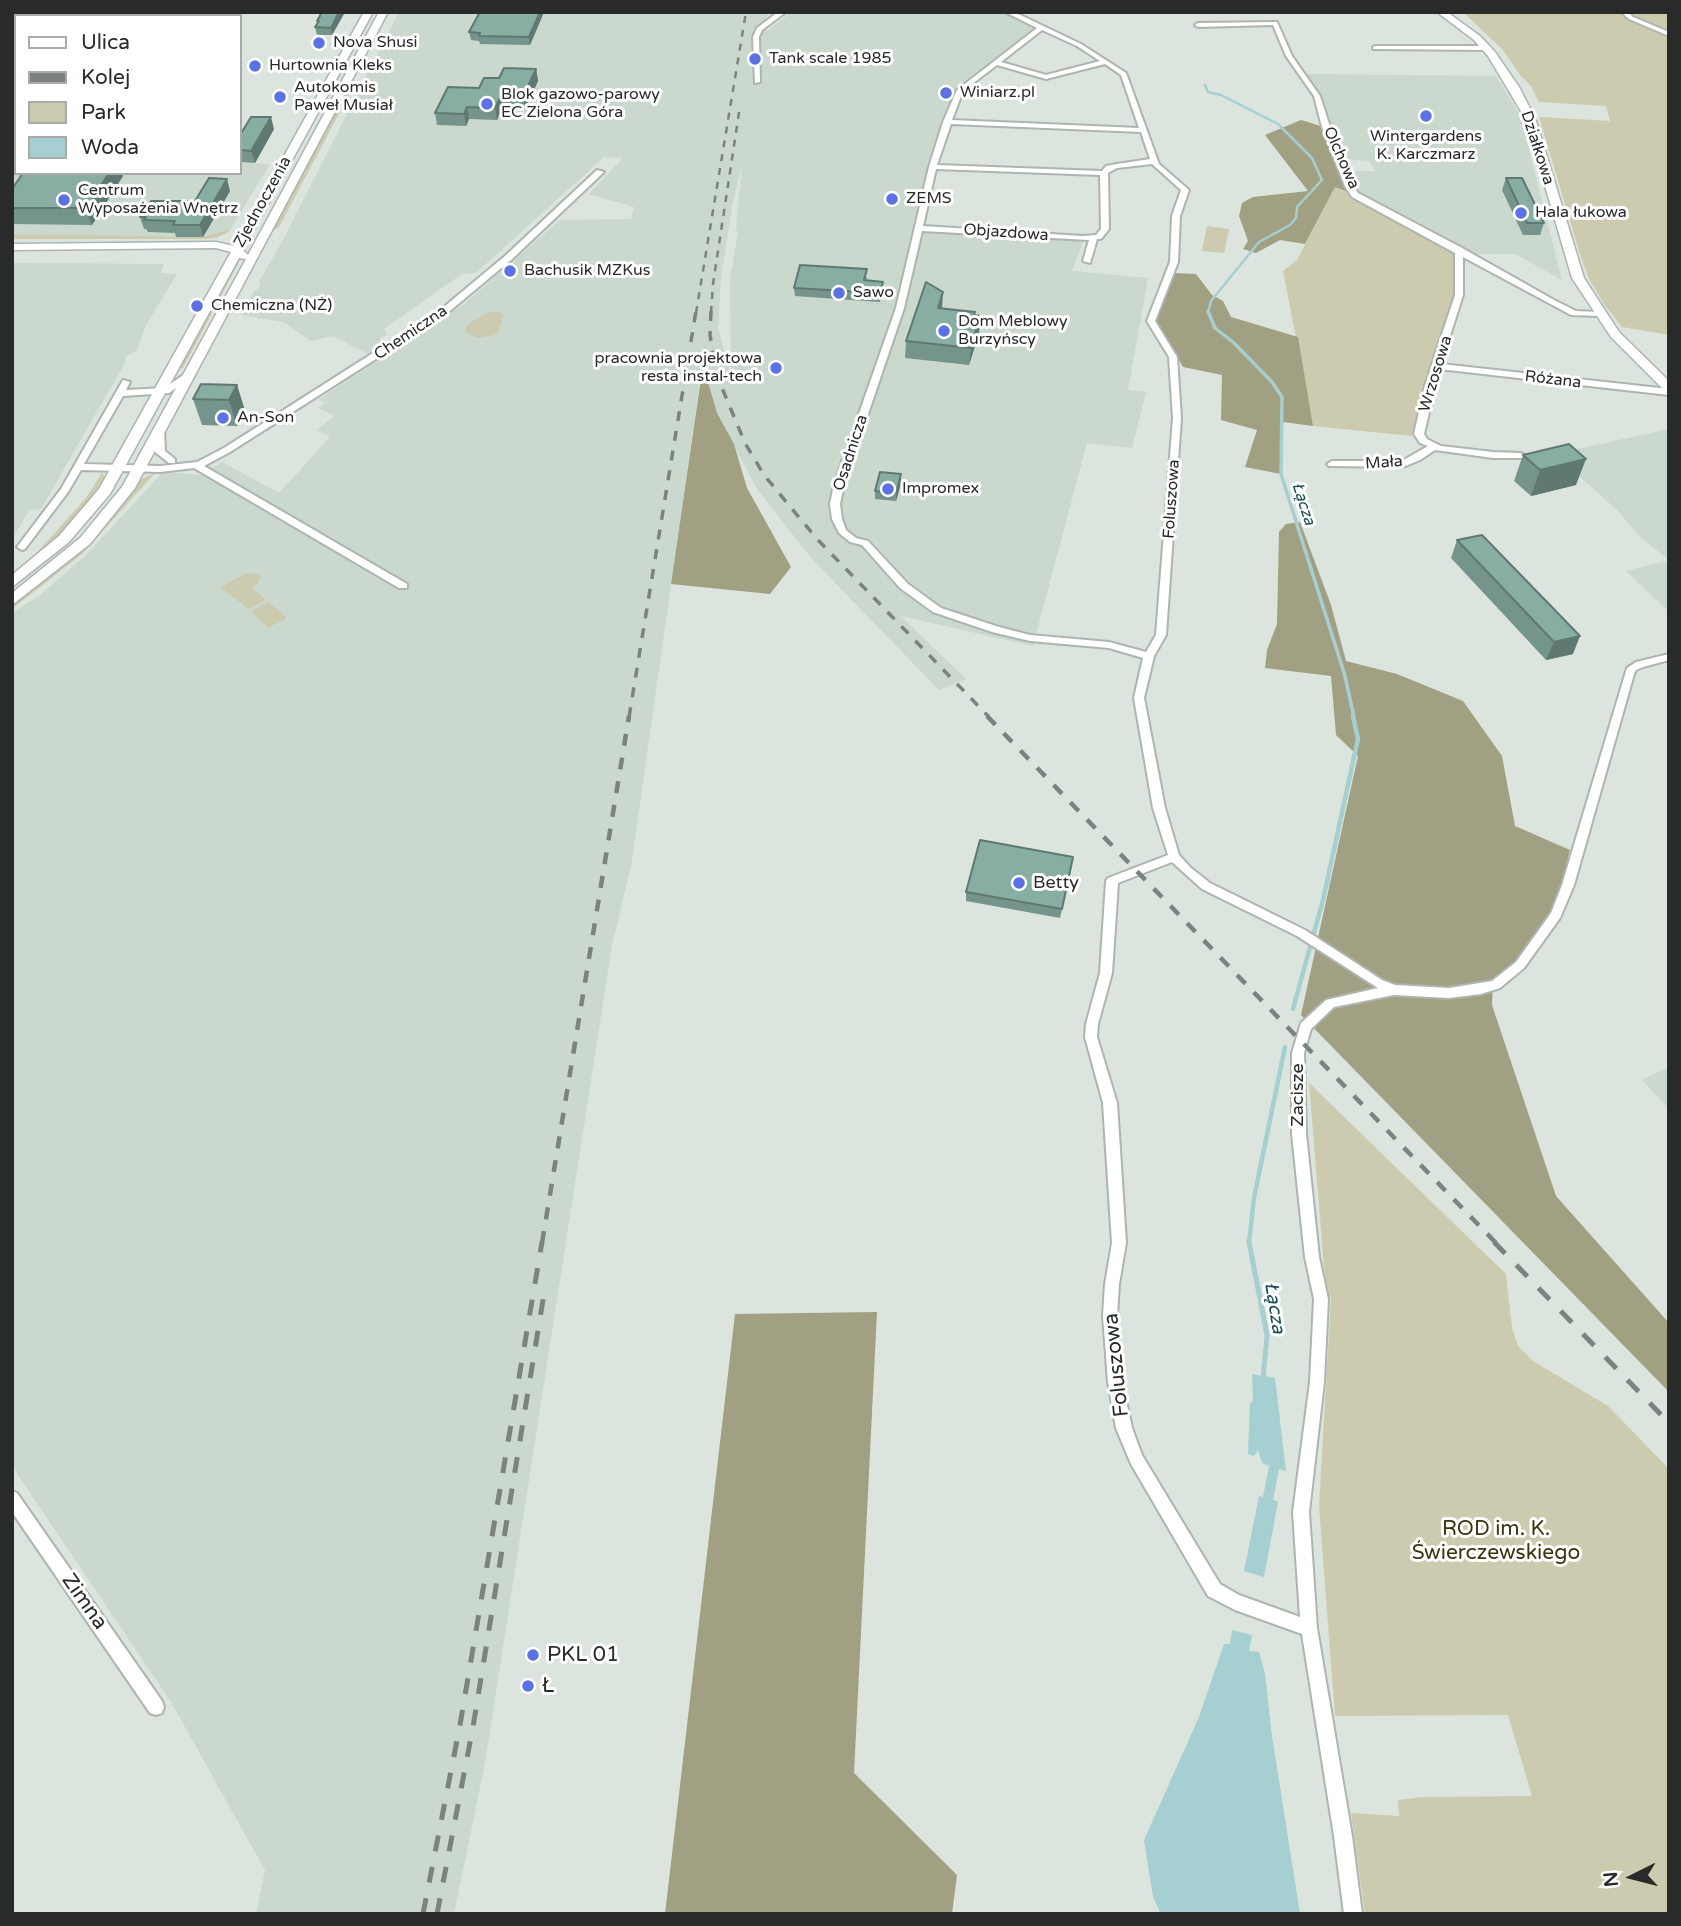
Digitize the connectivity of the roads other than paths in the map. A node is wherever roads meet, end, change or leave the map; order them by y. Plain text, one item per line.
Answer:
1 (369, 12) edge
2 (384, 12) edge
3 (783, 12) edge
4 (1008, 12) edge
5 (1441, 12) edge
6 (1451, 12) edge
7 (1624, 12) edge
8 (1198, 25) dead end
9 (1042, 27) junction
10 (1470, 31) junction
11 (1669, 34) edge
12 (1375, 48) dead end
13 (1487, 48) junction
14 (995, 62) junction
15 (1106, 62) junction
16 (757, 82) dead end
17 (947, 122) junction
18 (1144, 130) junction
19 (1154, 161) junction
20 (933, 167) junction
21 (600, 172) dead end
22 (1104, 173) junction
23 (265, 200) junction
24 (919, 228) junction
25 (265, 235) junction
26 (1093, 238) junction
27 (12, 247) edge
28 (213, 250) junction
29 (237, 250) junction
30 (1459, 250) junction
31 (1087, 261) dead end
32 (244, 274) junction
33 (223, 276) junction
34 (1600, 314) junction
35 (1436, 366) junction
36 (190, 374) junction
37 (126, 382) dead end
38 (1669, 390) edge
39 (160, 392) junction
40 (121, 393) junction
41 (174, 403) junction
42 (160, 431) junction
43 (1433, 447) junction
44 (1520, 456) edge
45 (172, 461) junction
46 (1332, 464) dead end
47 (141, 466) junction
48 (199, 466) junction
49 (79, 467) junction
50 (118, 469) junction
51 (22, 547) dead end
52 (12, 583) edge
53 (403, 586) dead end
54 (12, 601) edge
55 (1149, 656) junction
56 (1669, 657) edge
57 (1174, 857) junction
58 (1394, 990) junction
59 (12, 1498) edge
60 (1309, 1628) junction
61 (156, 1707) dead end
62 (1353, 1914) edge

1 - 23 main road, Zjednoczenia
2 - 25 main road, Zjednoczenia
3 - 16 street
4 - 9 street
5 - 10 main road, Działkowa
6 - 10 main road, Działkowa
7 - 11 street
8 - 30 street, Olchowa
9 - 14 street, Osadnicza
9 - 15 street
10 - 13 main road, Działkowa
12 - 13 street
13 - 34 main road, Działkowa
14 - 15 street
14 - 17 street, Osadnicza
15 - 18 street
17 - 18 street
17 - 20 street, Osadnicza
18 - 19 street
19 - 22 street
19 - 55 street, Foluszowa
20 - 22 street
20 - 24 street, Osadnicza
21 - 48 street, Chemiczna
22 - 26 street
23 - 28 main road
23 - 29 main road, Zjednoczenia
24 - 26 street, Objazdowa
24 - 55 street, Osadnicza
25 - 29 main road
25 - 32 main road, Zjednoczenia
26 - 31 street
27 - 28 main road
28 - 29 main road
28 - 33 main road
29 - 32 main road
29 - 33 main road, Zjednoczenia
30 - 34 street, Olchowa
30 - 35 street, Wrzosowa
32 - 36 main road, Zjednoczenia
33 - 39 main road, Zjednoczenia
34 - 38 main road, Działkowa
35 - 38 street, Różana
35 - 43 street, Wrzosowa
36 - 39 street, Zjednoczenia
36 - 41 main road, Zjednoczenia
37 - 40 street
39 - 40 street
39 - 41 street
39 - 50 main road, Zjednoczenia
40 - 49 street
41 - 42 main road, Zjednoczenia
42 - 45 street
42 - 47 main road, Zjednoczenia
43 - 44 street
43 - 46 street, Mała
45 - 47 street, Chemiczna
45 - 48 street, Chemiczna
47 - 48 street, Chemiczna
47 - 50 street, Chemiczna
47 - 54 main road, Zjednoczenia
48 - 53 street, Chemiczna
49 - 50 street
49 - 51 street
50 - 52 main road, Zjednoczenia
55 - 57 street, Foluszowa
56 - 58 street, Zacisze
57 - 58 street, Foluszowa
57 - 60 street, Foluszowa
58 - 60 street, Zacisze
59 - 61 street, Zimna
60 - 62 street

